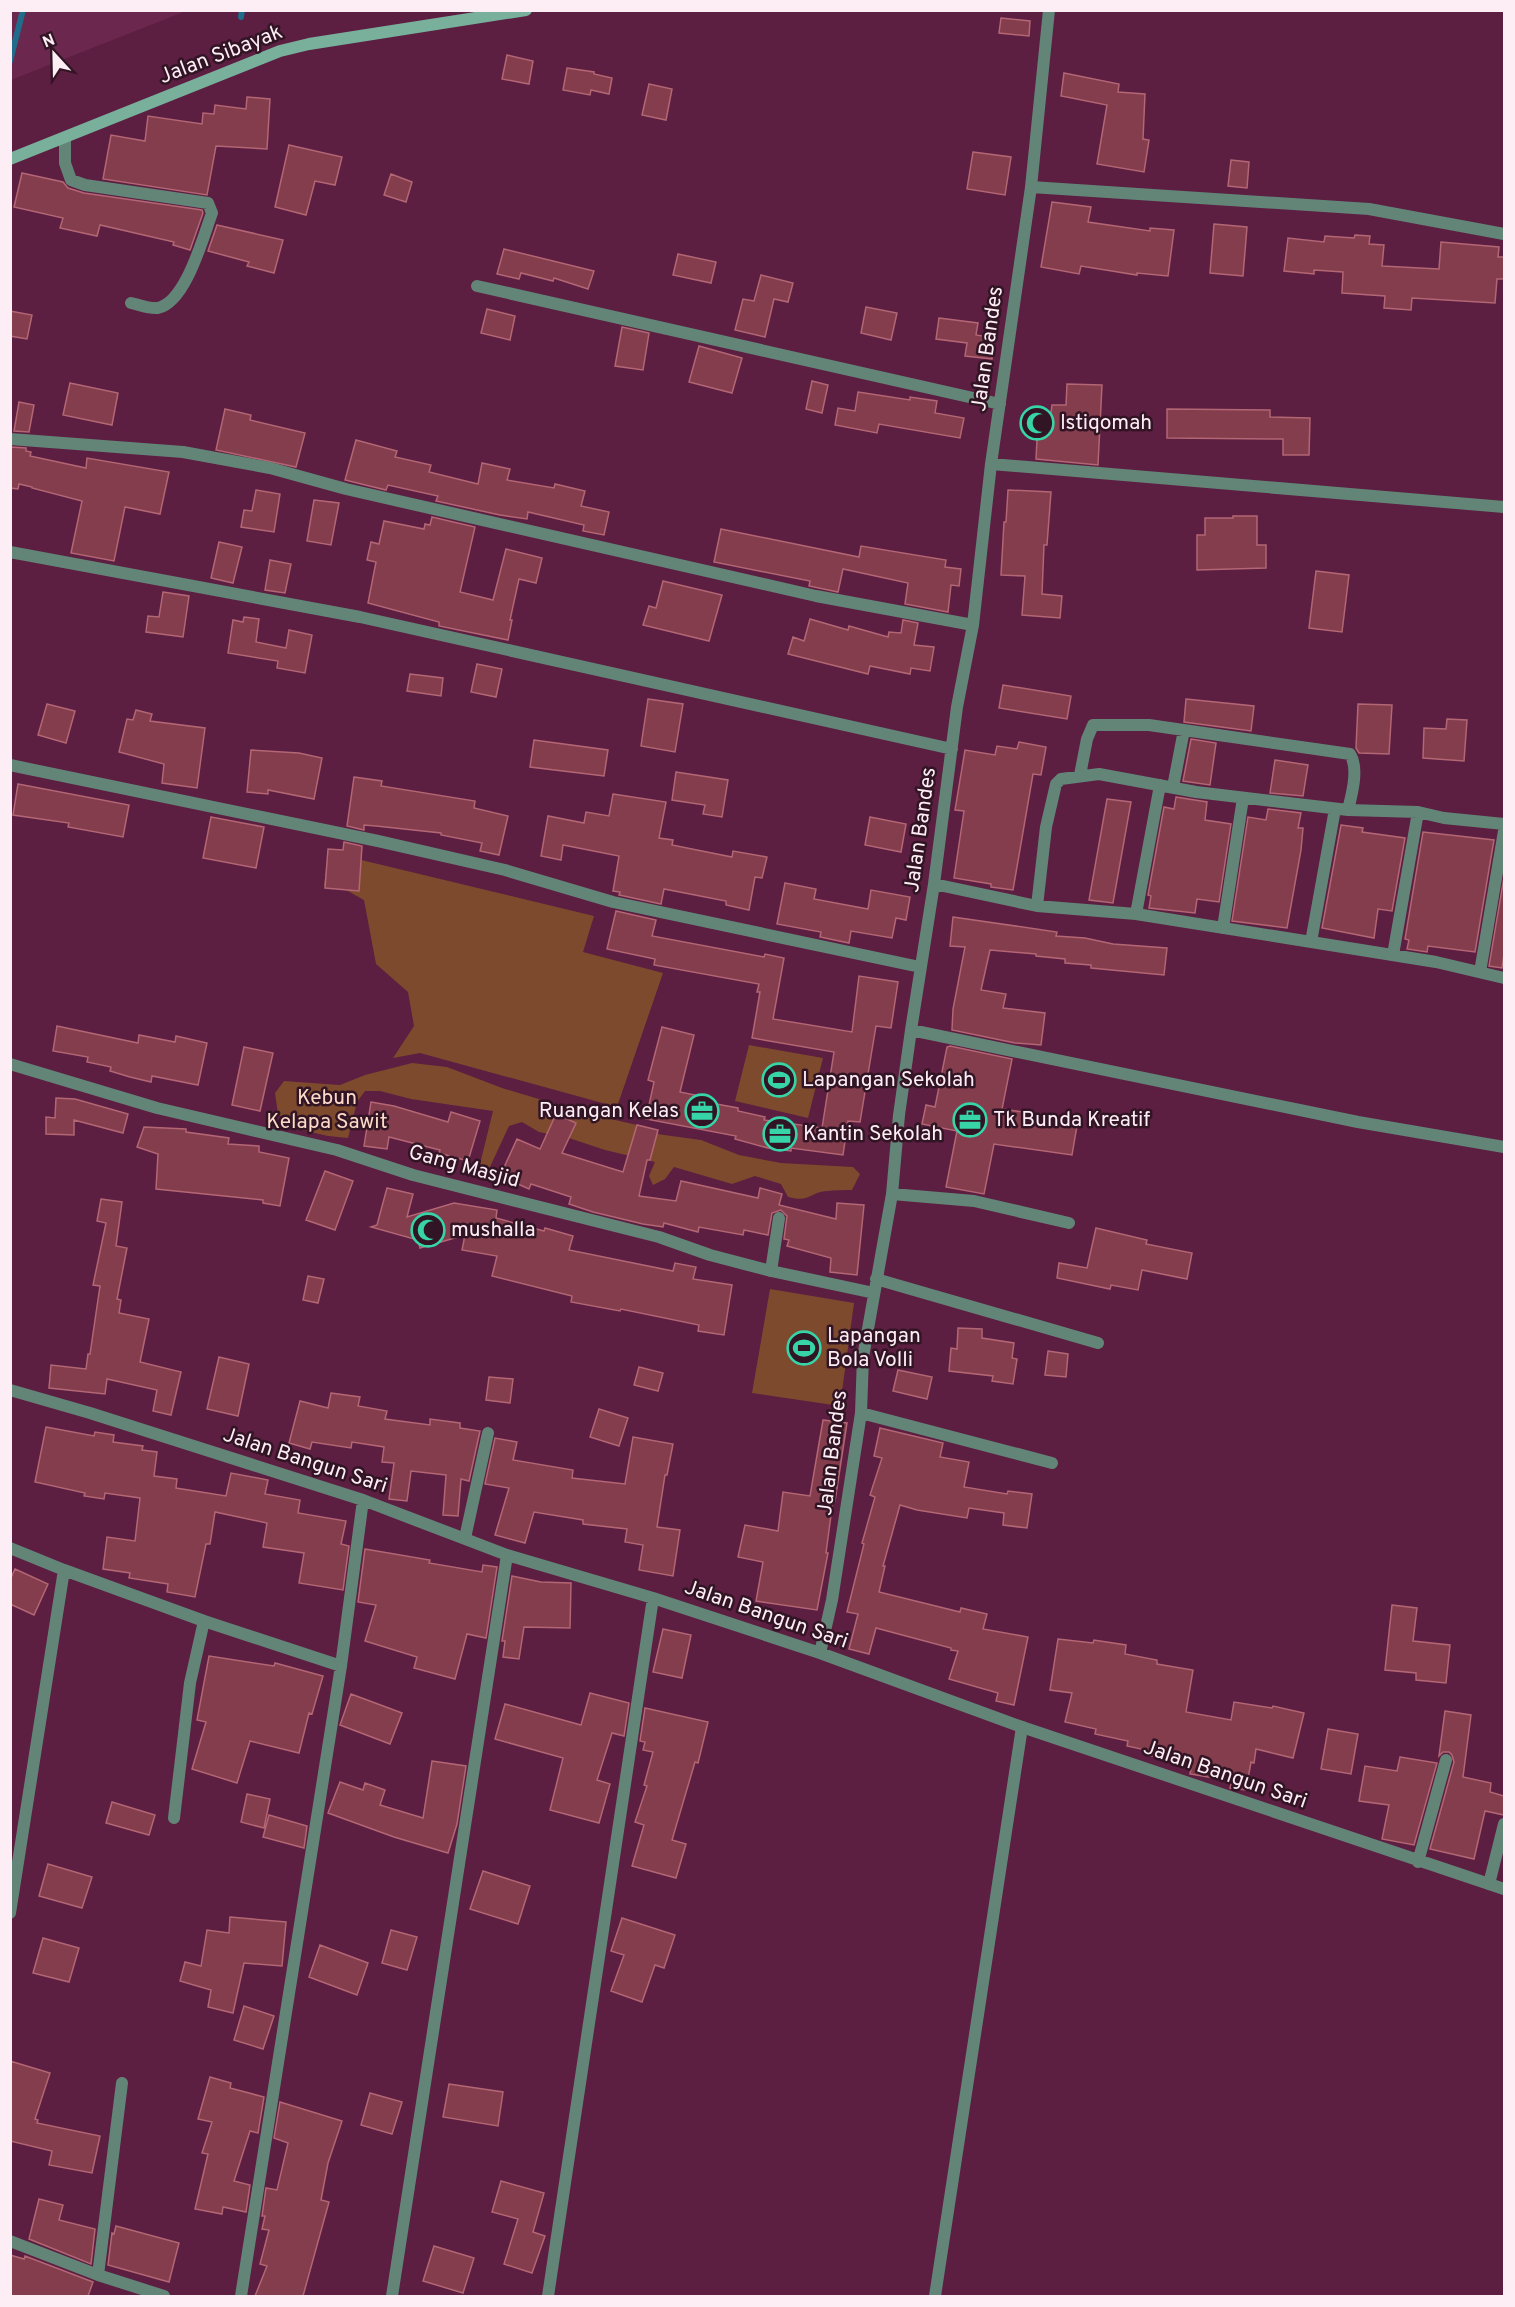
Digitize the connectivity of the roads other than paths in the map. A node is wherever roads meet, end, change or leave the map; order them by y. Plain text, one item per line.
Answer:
1 (526, 10) edge
2 (1049, 10) edge
3 (65, 138) junction
4 (10, 159) edge
5 (1031, 187) junction
6 (1504, 234) edge
7 (477, 286) dead end
8 (131, 303) dead end
9 (1000, 404) junction
10 (10, 439) edge
11 (991, 464) junction
12 (1504, 507) edge
13 (10, 552) edge
14 (973, 625) junction
15 (1184, 730) junction
16 (952, 749) junction
17 (10, 765) edge
18 (1080, 775) junction
19 (1160, 785) junction
20 (1173, 788) junction
21 (1243, 798) junction
22 (1335, 809) junction
23 (1348, 810) junction
24 (1418, 812) junction
25 (1504, 824) edge
26 (1504, 831) edge
27 (934, 884) junction
28 (1037, 906) junction
29 (1136, 914) junction
30 (1223, 928) junction
31 (1311, 942) junction
32 (1393, 956) junction
33 (921, 967) junction
34 (1480, 972) junction
35 (1504, 978) edge
36 (911, 1030) junction
37 (10, 1064) edge
38 (1504, 1147) edge
39 (892, 1194) junction
40 (779, 1218) dead end
41 (1069, 1223) dead end
42 (771, 1271) junction
43 (876, 1279) junction
44 (874, 1293) junction
45 (1098, 1343) dead end
46 (10, 1390) edge
47 (861, 1413) junction
48 (488, 1433) dead end
49 (1052, 1463) dead end
50 (363, 1500) junction
51 (465, 1538) junction
52 (10, 1548) edge
53 (507, 1555) junction
54 (64, 1570) junction
55 (653, 1598) junction
56 (204, 1621) junction
57 (820, 1653) junction
58 (341, 1666) junction
59 (1022, 1727) junction
60 (1446, 1760) dead end
61 (174, 1818) dead end
62 (1504, 1824) edge
63 (1418, 1862) junction
64 (1489, 1884) junction
65 (1504, 1889) edge
66 (10, 1913) edge
67 (122, 2083) dead end
68 (10, 2241) edge
69 (98, 2275) junction
70 (164, 2296) edge
71 (241, 2296) edge
72 (392, 2296) edge
73 (548, 2296) edge
74 (935, 2296) edge

1 - 3 street, Jalan Sibayak
2 - 5 street, Jalan Bandes
3 - 4 street, Jalan Sibayak
3 - 8 street
5 - 6 street
5 - 9 street, Jalan Bandes
7 - 9 street
9 - 11 street, Jalan Bandes
10 - 14 street
11 - 12 street
11 - 14 street, Jalan Bandes
13 - 16 street
14 - 16 street, Jalan Bandes
15 - 18 street
15 - 20 street
15 - 23 street
16 - 27 street, Jalan Bandes
17 - 33 street
18 - 19 street
18 - 28 street
19 - 20 street
19 - 29 street
20 - 21 street
21 - 22 street
21 - 30 street
22 - 23 street
22 - 31 street
23 - 24 street
24 - 25 street
24 - 32 street
26 - 34 street
27 - 28 street
27 - 33 street, Jalan Bandes
28 - 29 street
29 - 30 street
30 - 31 street
31 - 32 street
32 - 34 street
33 - 36 street, Jalan Bandes
34 - 35 street
36 - 38 street
36 - 39 street, Jalan Bandes
37 - 42 street, Gang Masjid
39 - 41 street
39 - 43 street, Jalan Bandes
40 - 42 street
42 - 44 street, Gang Masjid
43 - 44 street, Jalan Bandes
43 - 45 street
44 - 47 street, Jalan Bandes
46 - 50 street, Jalan Bangun Sari
47 - 49 street
47 - 57 street, Jalan Bandes
48 - 51 street
50 - 51 street, Jalan Bangun Sari
50 - 58 street
51 - 53 street, Jalan Bangun Sari
52 - 54 street
53 - 55 street, Jalan Bangun Sari
53 - 72 street
54 - 56 street
54 - 66 street
55 - 57 street, Jalan Bangun Sari
55 - 73 street
56 - 58 street
56 - 61 street
57 - 59 street, Jalan Bangun Sari
58 - 71 street
59 - 63 street, Jalan Bangun Sari
59 - 74 street
60 - 63 street
62 - 64 street
63 - 64 street, Jalan Bangun Sari
64 - 65 street, Jalan Bangun Sari
67 - 69 street
68 - 69 street
69 - 70 street

